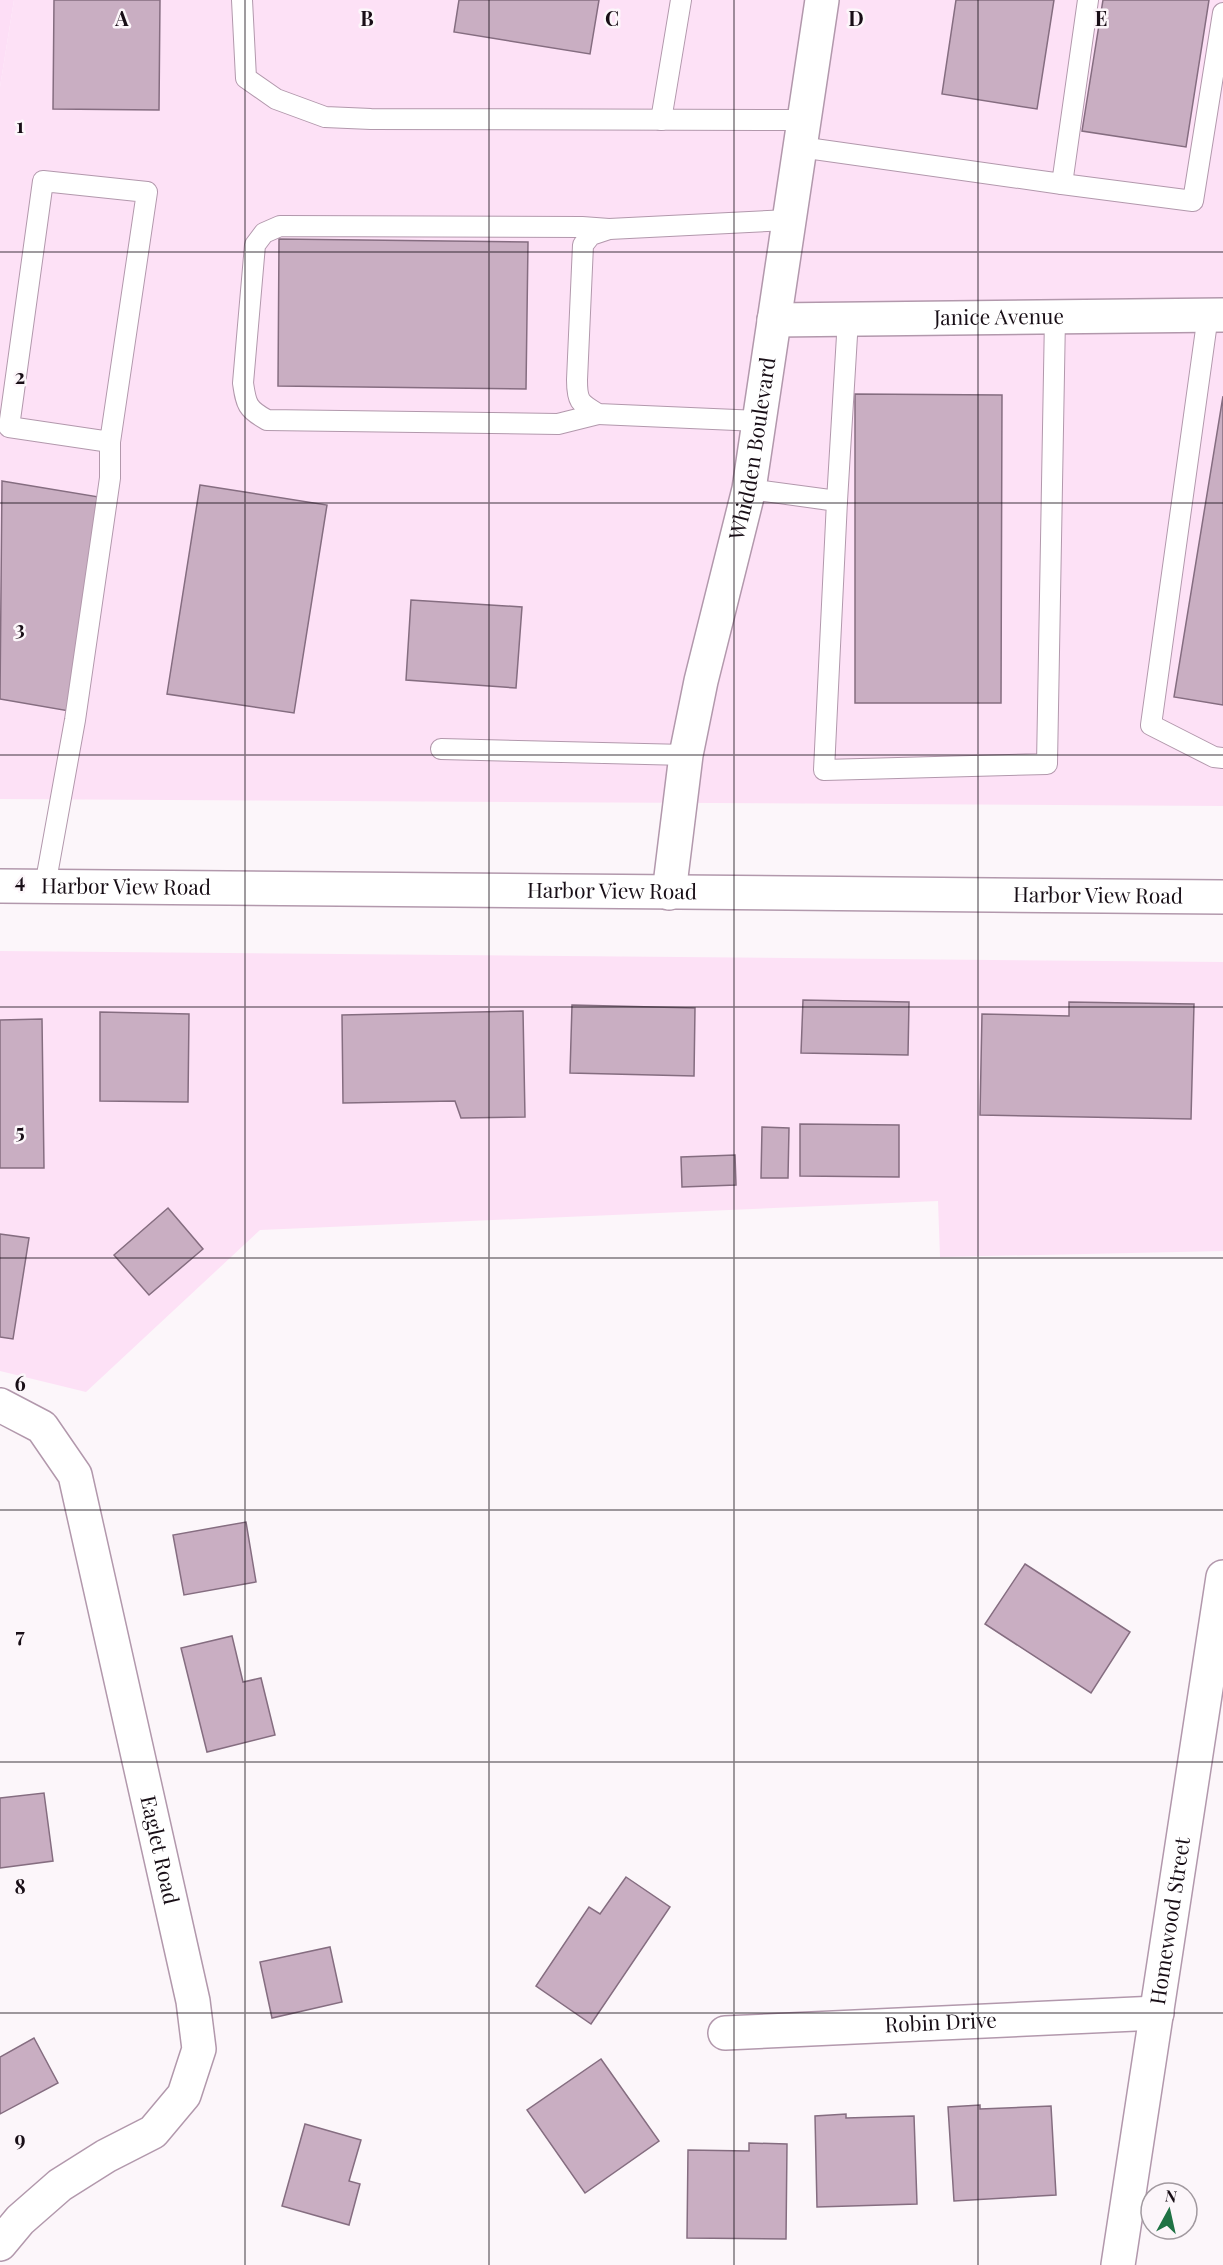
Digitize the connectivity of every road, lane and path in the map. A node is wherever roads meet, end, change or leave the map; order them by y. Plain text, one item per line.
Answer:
1 (242, 0) edge
2 (681, 0) edge
3 (822, 0) edge
4 (1088, 0) edge
5 (1223, 13) edge
6 (661, 120) junction
7 (802, 134) junction
8 (1062, 184) junction
9 (789, 220) junction
10 (609, 229) junction
11 (1216, 315) edge
12 (1054, 317) junction
13 (848, 319) junction
14 (774, 320) junction
15 (598, 414) junction
16 (759, 421) junction
17 (110, 442) junction
18 (749, 489) junction
19 (837, 501) junction
20 (441, 748) dead end
21 (686, 755) junction
22 (1223, 758) edge
23 (0, 886) edge
24 (45, 886) junction
25 (669, 892) junction
26 (1223, 897) edge
27 (0, 1405) edge
28 (1223, 1577) edge
29 (1157, 2013) junction
30 (725, 2033) dead end
31 (0, 2244) edge
32 (1118, 2265) edge

1 - 6 lane
2 - 6 lane
3 - 7 street, Whidden Boulevard
4 - 8 lane
5 - 8 lane
6 - 7 lane
7 - 8 lane
7 - 9 street, Whidden Boulevard
9 - 10 lane
9 - 14 street, Whidden Boulevard
10 - 15 lane
10 - 15 lane
11 - 12 street, Janice Avenue
11 - 22 lane
12 - 13 street, Janice Avenue
12 - 19 lane
13 - 14 street, Janice Avenue
13 - 19 lane
14 - 16 street, Whidden Boulevard
15 - 16 lane
16 - 18 street, Whidden Boulevard
17 - 17 lane
17 - 24 lane
18 - 19 lane
18 - 21 street, Whidden Boulevard
20 - 21 lane
21 - 25 street, Whidden Boulevard
23 - 24 street, Harbor View Road
24 - 25 street, Harbor View Road
25 - 26 street, Harbor View Road
27 - 31 street, Eaglet Road
28 - 29 street, Homewood Street
29 - 30 street, Robin Drive
29 - 32 street, Homewood Street

